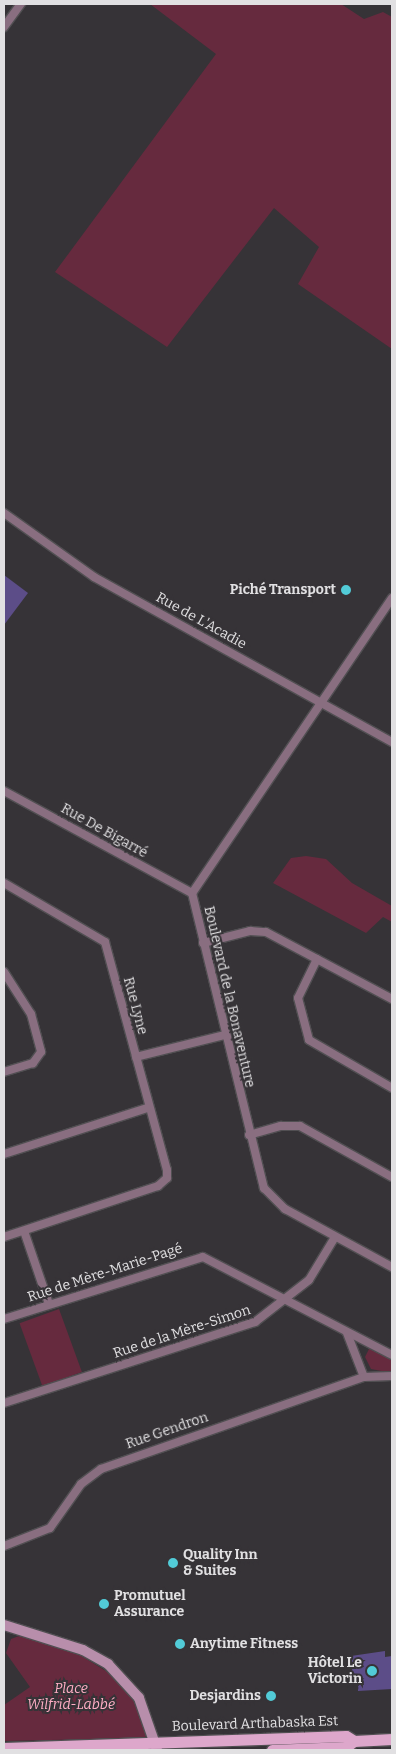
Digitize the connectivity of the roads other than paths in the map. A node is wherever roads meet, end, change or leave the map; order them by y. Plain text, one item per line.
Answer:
1 (21, 4) edge
2 (4, 27) edge
3 (4, 513) edge
4 (392, 598) edge
5 (320, 703) junction
6 (392, 742) edge
7 (4, 791) edge
8 (4, 883) edge
9 (192, 893) junction
10 (203, 943) junction
11 (317, 959) junction
12 (4, 972) edge
13 (392, 999) edge
14 (224, 1035) junction
15 (136, 1057) junction
16 (4, 1072) edge
17 (392, 1088) edge
18 (147, 1108) junction
19 (249, 1135) junction
20 (4, 1154) edge
21 (392, 1177) edge
22 (24, 1231) junction
23 (4, 1237) edge
24 (335, 1237) junction
25 (392, 1267) edge
26 (288, 1299) junction
27 (49, 1304) junction
28 (4, 1319) edge
29 (346, 1331) junction
30 (392, 1355) edge
31 (392, 1376) edge
32 (364, 1377) junction
33 (4, 1403) edge
34 (4, 1546) edge
35 (4, 1625) edge
36 (392, 1739) edge
37 (354, 1741) junction
38 (157, 1746) edge
39 (4, 1748) edge
40 (272, 1750) edge

1 - 2 street
3 - 5 street, Rue de L'Acadie
4 - 5 street, Boulevard de la Bonaventure
5 - 6 street, Rue de L'Acadie
5 - 9 street, Boulevard de la Bonaventure
7 - 9 street, Rue De Bigarré
8 - 15 street, Rue Lyne
9 - 10 street, Boulevard de la Bonaventure
10 - 11 street
10 - 14 street, Boulevard de la Bonaventure
11 - 13 street
11 - 17 street
12 - 16 street
14 - 15 street
14 - 19 street, Boulevard de la Bonaventure
15 - 18 street, Rue Lyne
18 - 20 street
18 - 22 street, Rue Lyne
19 - 21 street
19 - 24 street, Boulevard de la Bonaventure
22 - 23 street
22 - 27 street
24 - 25 street, Boulevard de la Bonaventure
24 - 26 street, Rue de la Mère-Simon
26 - 27 street, Rue de Mère-Marie-Pagé
26 - 29 street, Rue de Mère-Marie-Pagé
26 - 33 street, Rue de la Mère-Simon
27 - 28 street, Rue de Mère-Marie-Pagé
29 - 30 street, Rue de Mère-Marie-Pagé
29 - 32 street
31 - 32 street
32 - 34 street, Rue Gendron
35 - 38 street
36 - 37 main road, Boulevard Arthabaska Est
37 - 38 main road, Boulevard Arthabaska Est
37 - 40 main road, Boulevard Arthabaska Est
38 - 39 main road, Boulevard Arthabaska Est

